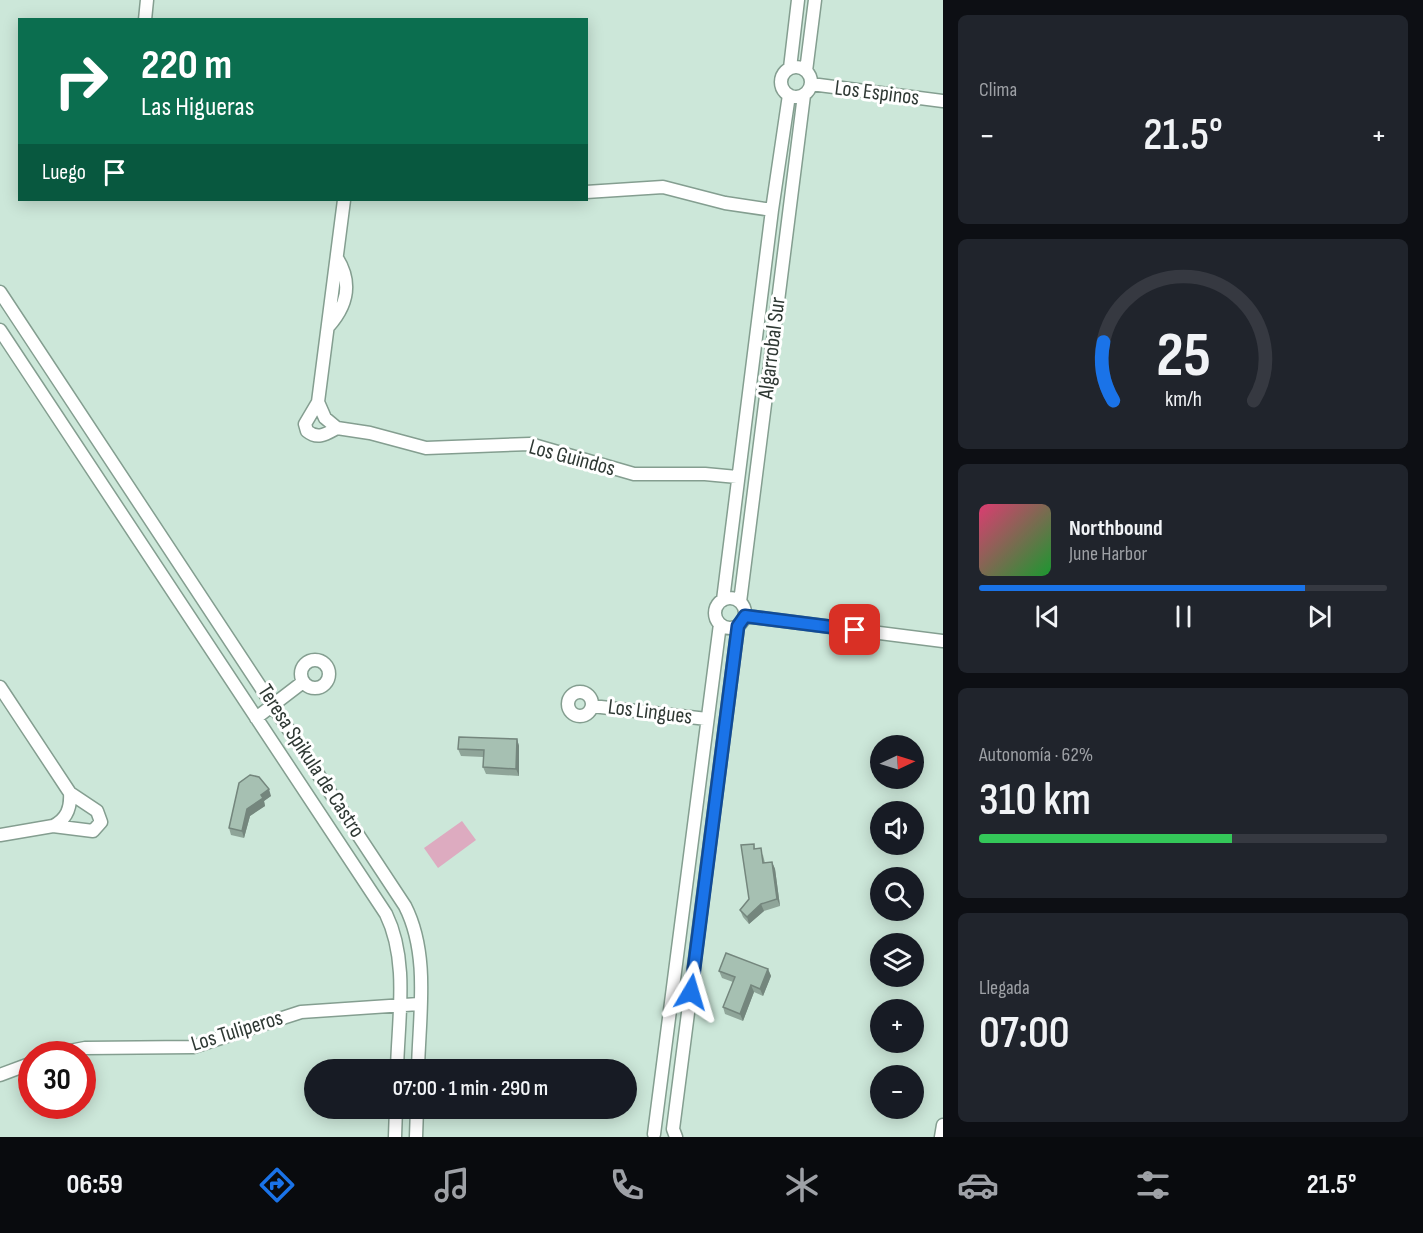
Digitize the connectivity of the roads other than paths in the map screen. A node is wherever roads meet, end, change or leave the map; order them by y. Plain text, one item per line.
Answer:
1 (147, 0) edge
2 (798, 0) edge
3 (815, 0) edge
4 (145, 18) edge
5 (790, 68) junction
6 (806, 71) junction
7 (807, 89) junction
8 (789, 95) junction
9 (943, 101) edge
10 (588, 192) edge
11 (344, 201) edge
12 (771, 210) junction
13 (0, 292) edge
14 (0, 330) edge
15 (318, 402) junction
16 (337, 428) junction
17 (737, 477) junction
18 (123, 478) junction
19 (105, 489) junction
20 (723, 600) junction
21 (740, 602) junction
22 (741, 621) junction
23 (720, 624) junction
24 (943, 641) edge
25 (303, 682) dead end
26 (0, 687) edge
27 (274, 705) junction
28 (592, 706) dead end
29 (256, 718) junction
30 (707, 719) junction
31 (70, 793) junction
32 (53, 826) junction
33 (0, 835) edge
34 (420, 1004) junction
35 (398, 1005) junction
36 (96, 1048) edge
37 (397, 1059) edge
38 (418, 1059) edge
39 (18, 1068) edge
40 (0, 1075) edge
41 (396, 1119) edge
42 (417, 1119) edge
43 (943, 1125) edge
44 (675, 1133) edge
45 (653, 1135) edge
46 (395, 1137) edge
47 (416, 1137) edge
48 (941, 1137) edge

1 - 4 street
2 - 5 street
3 - 6 street
5 - 6 street
5 - 8 street
6 - 7 street
7 - 8 street
7 - 9 street, Los Espinos
7 - 21 street, Algarrobal Sur
8 - 12 street, Algarrobal Sur
10 - 12 street
11 - 15 street, Los Guindos
12 - 17 street, Algarrobal Sur
13 - 18 street, Teresa Spikula de Castro
14 - 19 street, Teresa Spikula de Castro
15 - 16 street
15 - 16 street, Los Guindos
16 - 17 street, Los Guindos
17 - 20 street, Algarrobal Sur
18 - 19 street
18 - 27 street, Teresa Spikula de Castro
19 - 29 street, Teresa Spikula de Castro
20 - 21 street
20 - 23 street
21 - 22 street
22 - 23 street
22 - 24 street
22 - 44 street
23 - 30 street
25 - 27 street
26 - 31 street
27 - 29 street
27 - 34 street, Teresa Spikula de Castro
28 - 30 street, Los Lingues
29 - 35 street, Teresa Spikula de Castro
30 - 45 street
31 - 32 street
31 - 32 street
32 - 33 street
34 - 35 street, Los Tuliperos
34 - 38 street, Teresa Spikula de Castro
35 - 36 street, Los Tuliperos
35 - 37 street, Teresa Spikula de Castro
39 - 40 street
41 - 46 street
42 - 47 street
43 - 48 street
44 - 45 street

